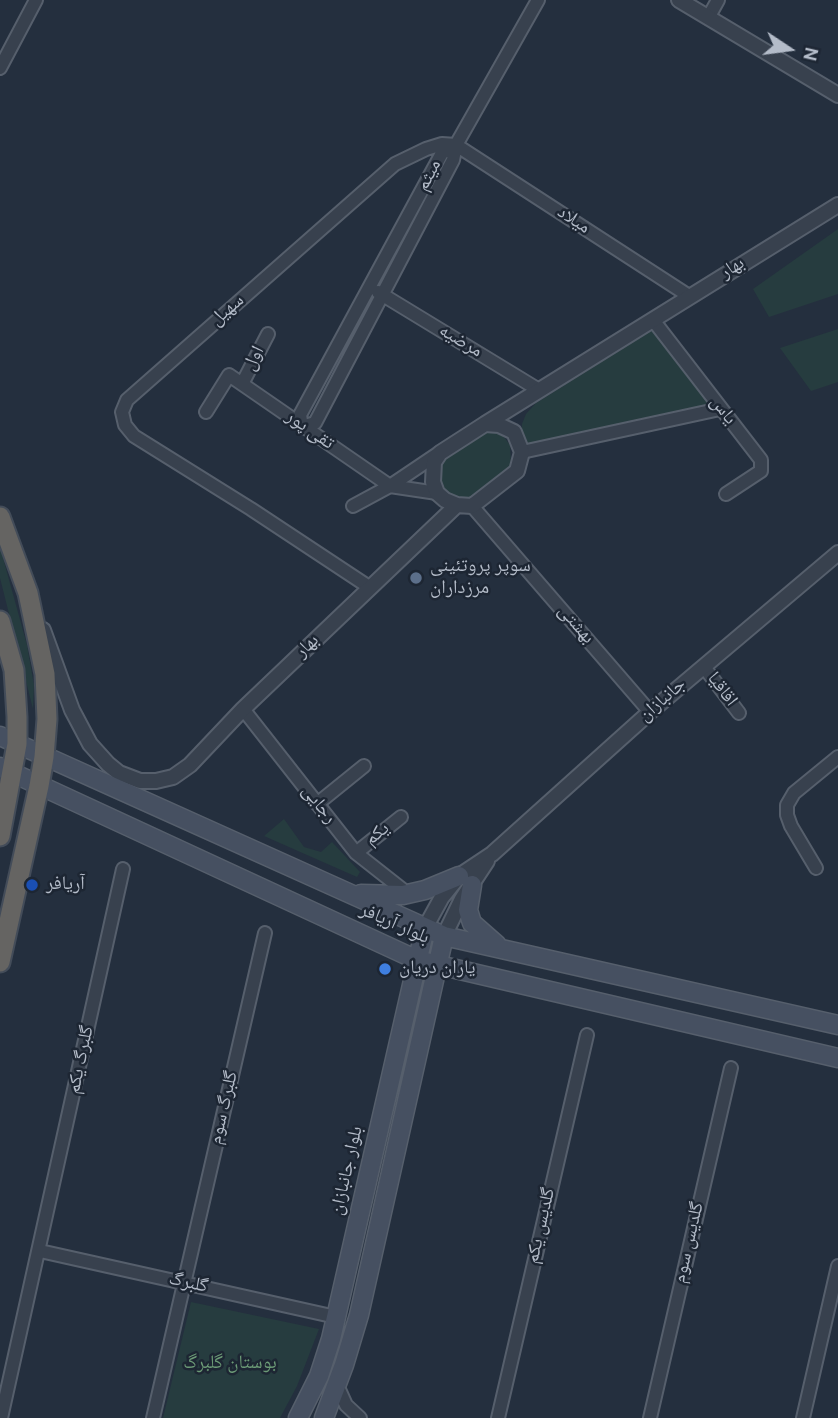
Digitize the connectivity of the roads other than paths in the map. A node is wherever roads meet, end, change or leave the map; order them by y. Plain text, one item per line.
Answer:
1 (36, 0) edge
2 (538, 0) edge
3 (679, 0) edge
4 (718, 0) edge
5 (708, 18) junction
6 (0, 68) edge
7 (838, 95) edge
8 (456, 145) junction
9 (838, 205) edge
10 (370, 288) junction
11 (382, 295) junction
12 (689, 296) junction
13 (653, 320) junction
14 (268, 334) dead end
15 (242, 384) junction
16 (539, 390) junction
17 (521, 401) junction
18 (720, 410) junction
19 (206, 412) dead end
20 (485, 424) junction
21 (302, 427) junction
22 (514, 432) junction
23 (522, 452) junction
24 (440, 453) junction
25 (390, 486) junction
26 (437, 493) junction
27 (726, 494) dead end
28 (354, 506) dead end
29 (464, 506) junction
30 (0, 517) edge
31 (838, 553) edge
32 (369, 587) junction
33 (28, 593) junction
34 (0, 623) edge
35 (704, 667) junction
36 (243, 709) junction
37 (650, 712) junction
38 (739, 713) dead end
39 (9, 740) edge
40 (44, 757) junction
41 (838, 757) edge
42 (364, 765) dead end
43 (6, 770) edge
44 (39, 786) junction
45 (317, 804) junction
46 (401, 817) dead end
47 (0, 836) edge
48 (356, 853) junction
49 (816, 868) dead end
50 (123, 869) dead end
51 (466, 881) junction
52 (403, 890) dead end
53 (351, 893) junction
54 (425, 928) junction
55 (265, 933) dead end
56 (444, 936) junction
57 (502, 949) junction
58 (418, 960) junction
59 (0, 962) edge
60 (438, 966) junction
61 (838, 1025) edge
62 (587, 1035) dead end
63 (838, 1058) edge
64 (731, 1068) dead end
65 (40, 1251) junction
66 (838, 1266) edge
67 (184, 1283) junction
68 (336, 1317) junction
69 (337, 1385) junction
70 (311, 1416) edge
71 (1, 1418) edge
72 (153, 1418) edge
73 (360, 1418) edge
74 (498, 1418) edge
75 (650, 1418) edge
76 (803, 1418) edge

1 - 6 street
2 - 8 street
3 - 5 street
4 - 5 street
5 - 7 street
8 - 10 street, میثم
8 - 11 street, میثم
8 - 12 street, میلاد
8 - 32 street, سهیل
9 - 12 street, بهار
10 - 11 street, مرضیه
10 - 21 street, میثم
11 - 16 street, مرضیه
11 - 21 street, میثم
12 - 13 street, بهار
13 - 16 street, بهار
13 - 18 street, یاس
14 - 15 street, اول
15 - 19 street, تقی پور
15 - 21 street, تقی پور
16 - 17 street, بهار
17 - 20 street, بهار
17 - 22 street
18 - 23 street
18 - 27 street, یاس
20 - 22 street
20 - 24 street
21 - 25 street, تقی پور
22 - 23 street
23 - 29 street
24 - 25 street
24 - 26 street
25 - 26 street
25 - 28 street
26 - 29 street
29 - 32 street, بهار
29 - 37 street, بهشتی
30 - 33 highway
31 - 35 street, جانبازان
32 - 36 street, بهار
33 - 36 street, بهار
33 - 40 highway
34 - 39 highway
35 - 37 street, جانبازان
35 - 38 street, اقاقیا
36 - 45 street, رجایی
37 - 51 street, جانبازان
39 - 40 main road, بلوار آریافر
39 - 43 highway
40 - 44 highway
40 - 53 main road, بلوار آریافر
41 - 49 street
42 - 45 street
43 - 44 main road, بلوار آریافر
43 - 47 highway
44 - 58 main road, بلوار آریافر
44 - 59 highway
45 - 48 street, رجایی
46 - 48 street, یکم
48 - 52 street, رجایی
50 - 65 street, گلبرگ یکم
51 - 53 main road
51 - 54 street, جانبازان
51 - 56 street, جانبازان
51 - 57 main road
53 - 54 main road, بلوار آریافر
54 - 56 main road, بلوار آریافر
54 - 58 main road, بلوار جانبازان
55 - 67 street, گلبرگ سوم
56 - 57 main road, بلوار آریافر
56 - 60 main road, بلوار جانبازان
57 - 61 main road, بلوار آریافر
58 - 60 main road, بلوار آریافر
58 - 68 main road, بلوار جانبازان
60 - 63 main road, بلوار آریافر
60 - 69 main road, بلوار جانبازان
62 - 74 street, گلدیس یکم
64 - 75 street, گلدیس سوم
65 - 67 street, گلبرگ
65 - 71 street, گلبرگ یکم
66 - 76 street
67 - 68 street, گلبرگ
67 - 72 street, گلبرگ سوم
68 - 70 main road, بلوار جانبازان
69 - 70 main road, بلوار جانبازان
69 - 73 street

